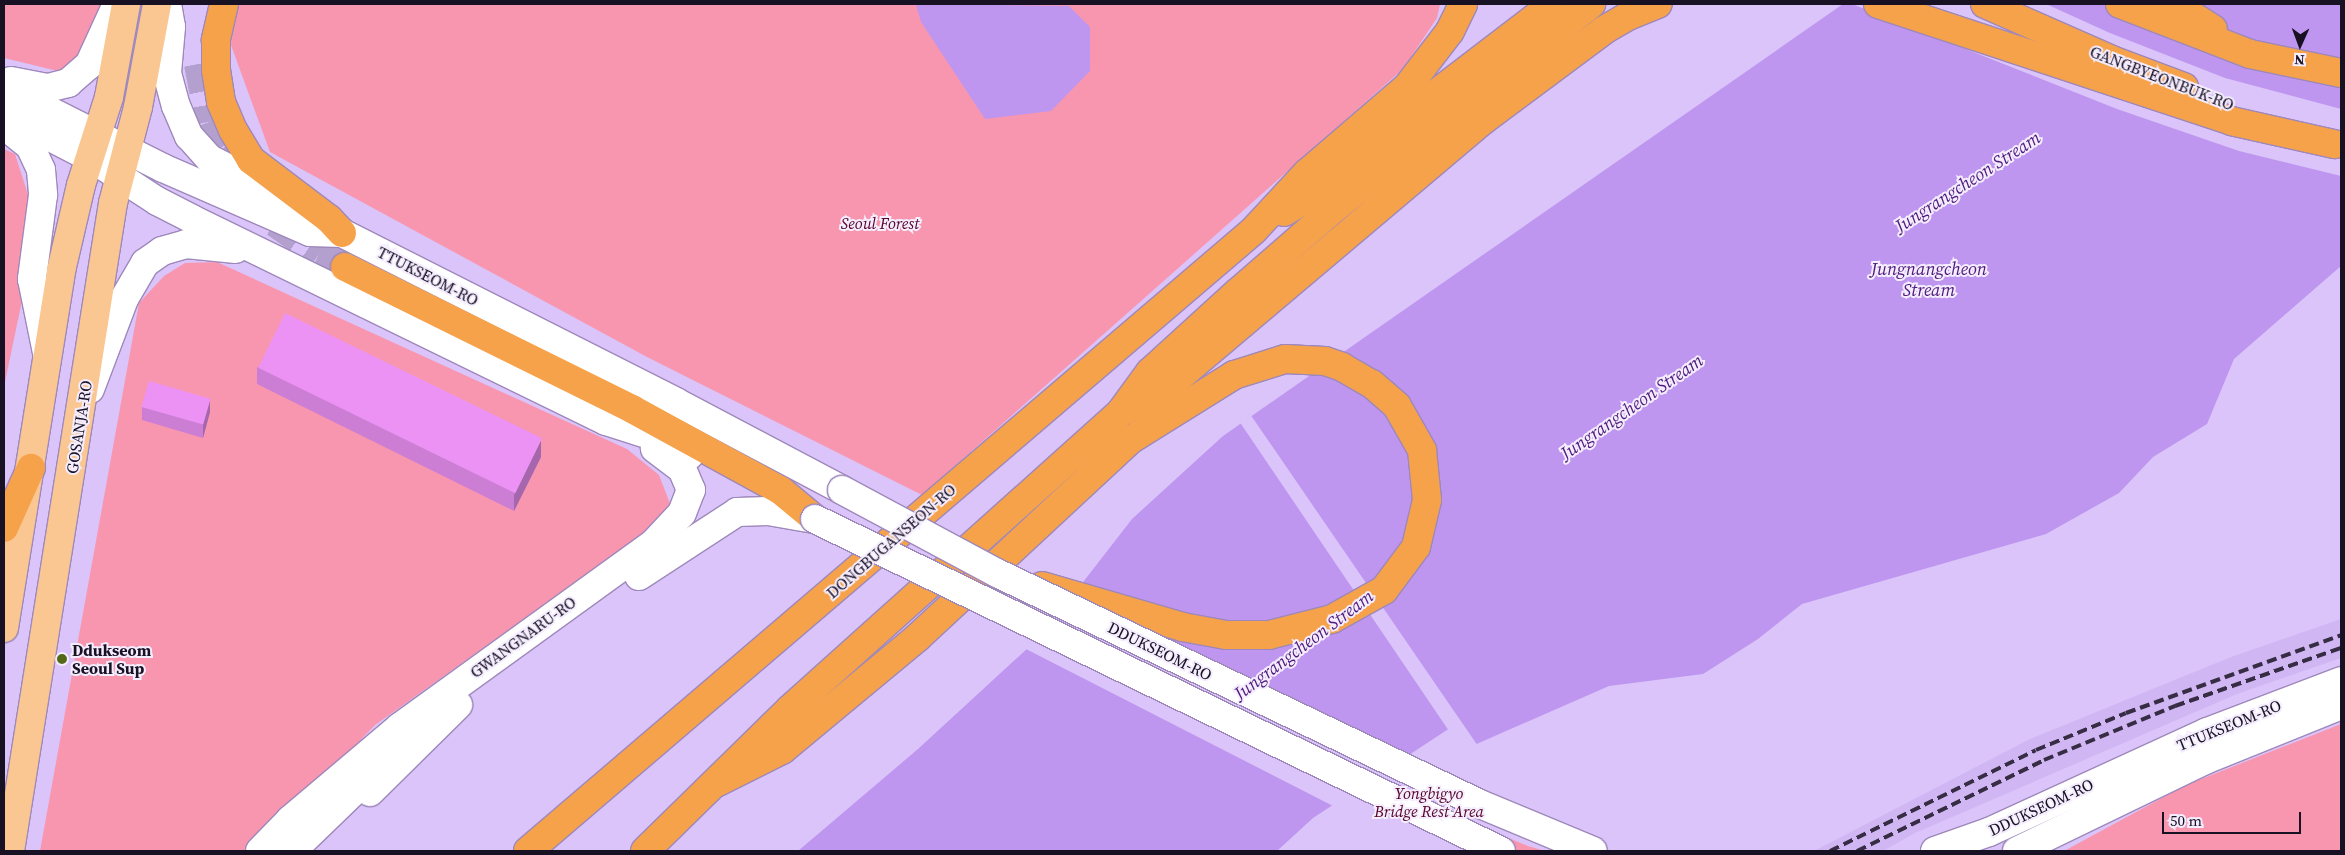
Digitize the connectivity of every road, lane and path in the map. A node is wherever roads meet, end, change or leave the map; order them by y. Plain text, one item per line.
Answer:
1 (117, 4) edge
2 (126, 4) edge
3 (157, 4) edge
4 (167, 4) edge
5 (207, 4) edge
6 (224, 4) edge
7 (1463, 4) edge
8 (1553, 4) edge
9 (1591, 4) edge
10 (1658, 4) edge
11 (1878, 4) edge
12 (1985, 4) edge
13 (2120, 4) edge
14 (2174, 4) edge
15 (2250, 54) junction
16 (198, 64) tunnel mouth
17 (2341, 73) edge
18 (4, 80) edge
19 (4, 88) edge
20 (4, 114) edge
21 (4, 125) edge
22 (2338, 144) edge
23 (95, 146) junction
24 (124, 163) junction
25 (244, 203) junction
26 (192, 219) junction
27 (335, 226) junction
28 (1254, 230) junction
29 (250, 248) junction
30 (345, 266) tunnel mouth
31 (47, 356) junction
32 (82, 412) junction
33 (1120, 413) junction
34 (606, 421) junction
35 (31, 468) junction
36 (842, 490) joint
37 (815, 519) junction
38 (4, 528) edge
39 (997, 573) junction
40 (4, 628) edge
41 (2341, 681) edge
42 (458, 705) junction
43 (2341, 705) edge
44 (2118, 771) joint
45 (718, 782) junction
46 (2132, 797) joint
47 (10, 851) edge
48 (260, 851) edge
49 (292, 851) edge
50 (314, 851) edge
51 (528, 851) edge
52 (645, 851) edge
53 (1501, 851) edge
54 (1593, 851) edge
55 (1935, 851) edge
56 (2017, 851) edge

1 - 18 main road
2 - 23 main road
3 - 24 main road, GOSANJA-RO
4 - 27 main road
5 - 16 highway
6 - 27 highway
7 - 28 highway
8 - 28 highway
9 - 33 highway
10 - 33 highway
11 - 22 highway
12 - 22 highway, GANGBYEONBUK-RO
13 - 15 highway
14 - 15 highway
15 - 17 highway
19 - 23 main road, TTUKSEOM-RO
20 - 23 main road, TTUKSEOM-RO
21 - 31 main road
23 - 24 main road, TTUKSEOM-RO
23 - 31 main road
24 - 25 main road, TTUKSEOM-RO
24 - 26 main road, TTUKSEOM-RO
24 - 32 main road, GOSANJA-RO
25 - 26 main road
25 - 27 main road, TTUKSEOM-RO
26 - 29 main road, TTUKSEOM-RO
27 - 36 main road, TTUKSEOM-RO
28 - 51 highway, DONGBUGANSEON-RO
29 - 32 main road
29 - 34 main road, TTUKSEOM-RO
30 - 37 highway
31 - 35 main road
32 - 47 main road, GOSANJA-RO
33 - 45 highway
34 - 37 main road, TTUKSEOM-RO
34 - 48 main road, GWANGNARU-RO
35 - 38 highway
35 - 40 main road
36 - 39 main road, DDUKSEOM-RO, bridge
37 - 42 main road, GWANGNARU-RO
37 - 53 main road, DDUKSEOM-RO, bridge
39 - 45 highway, bridge
39 - 54 main road, DDUKSEOM-RO, bridge
41 - 44 main road, TTUKSEOM-RO
42 - 49 main road, GWANGNARU-RO
42 - 50 main road
43 - 46 main road, TTUKSEOM-RO
44 - 55 main road, DDUKSEOM-RO
45 - 52 highway
46 - 56 main road, DDUKSEOM-RO

